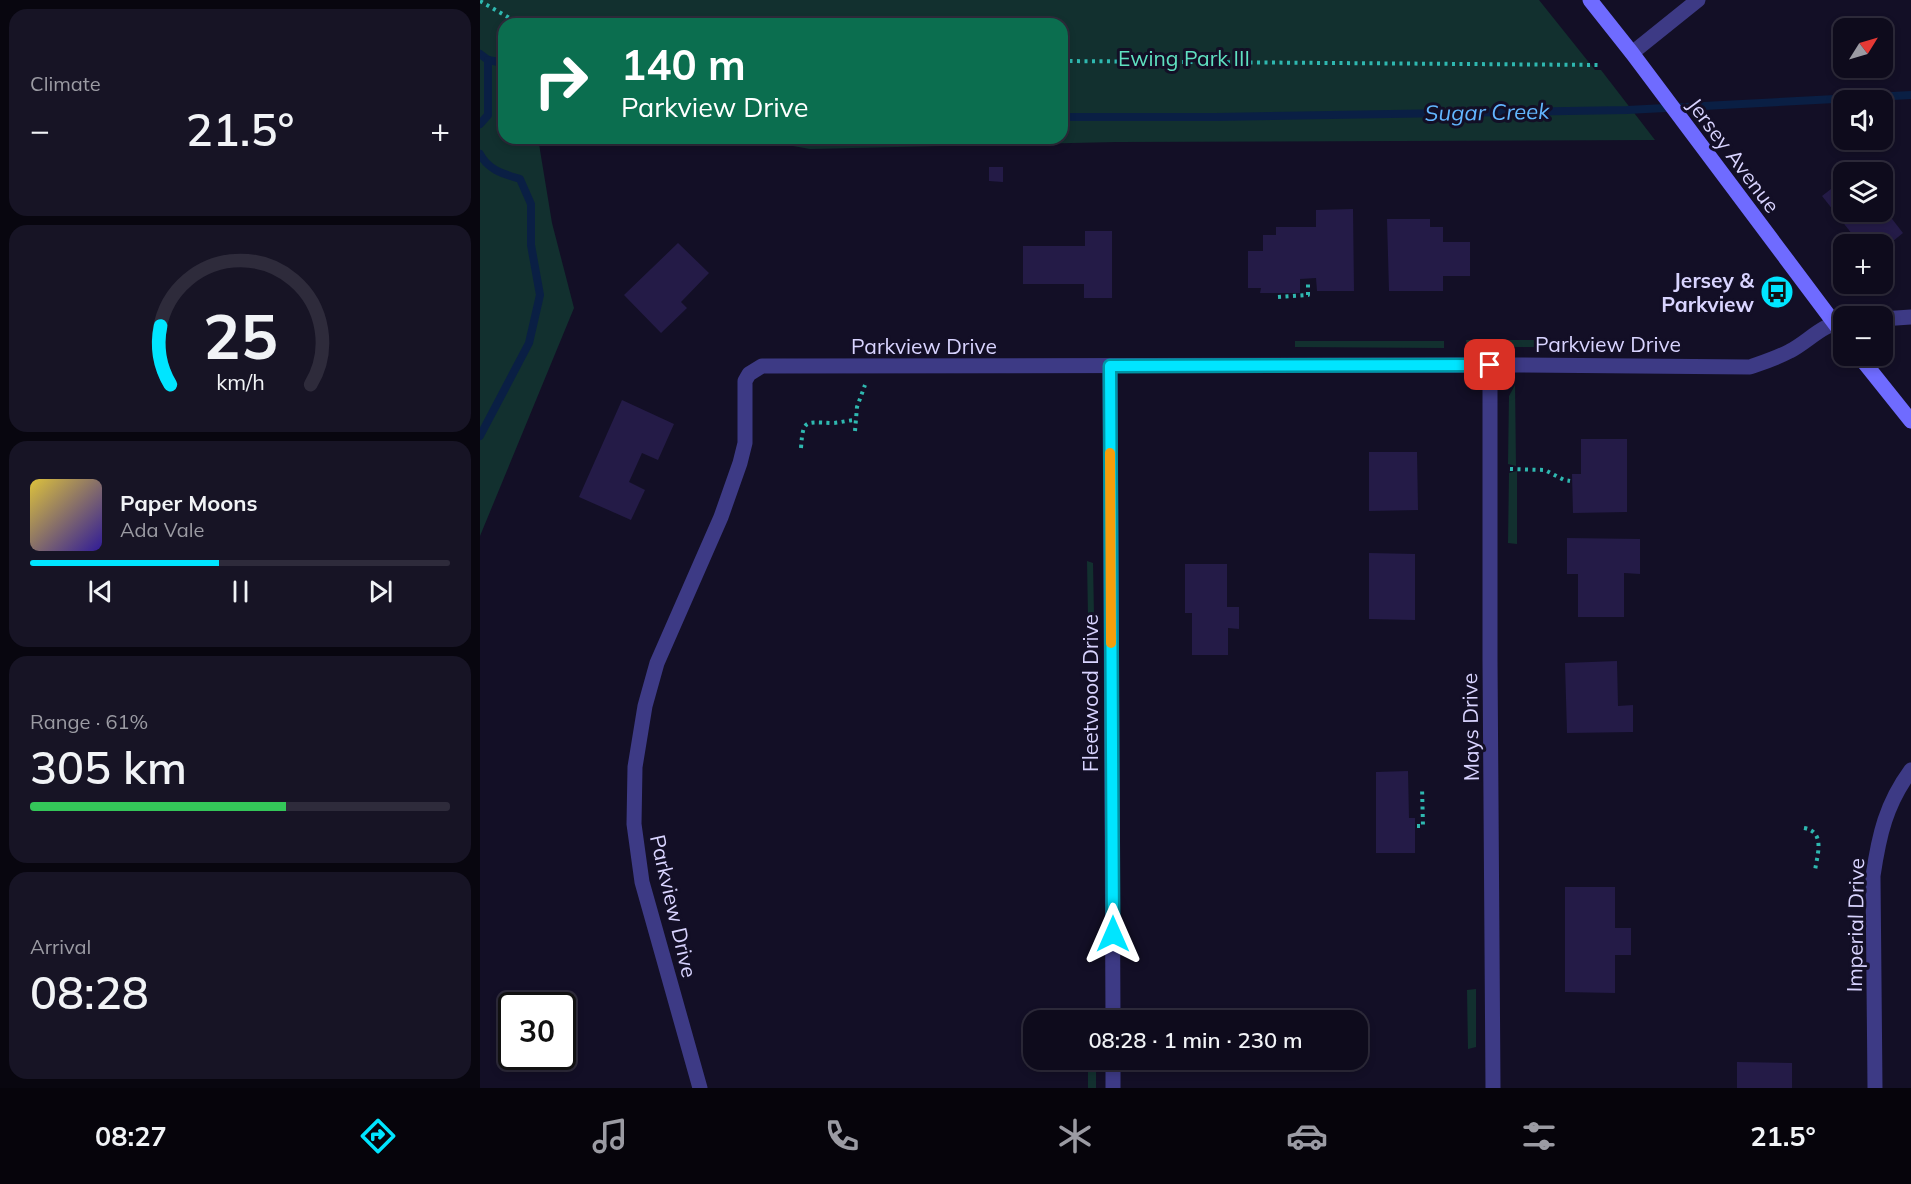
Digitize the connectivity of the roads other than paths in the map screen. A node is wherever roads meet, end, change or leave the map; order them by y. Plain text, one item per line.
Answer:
1 (1590, 0) edge
2 (1698, 0) edge
3 (1632, 53) junction
4 (1833, 316) edge
5 (1911, 317) edge
6 (1893, 318) edge
7 (1833, 325) edge
8 (1490, 365) junction
9 (1110, 366) junction
10 (1867, 366) edge
11 (1911, 422) edge
12 (1911, 770) edge
13 (1113, 1010) edge
14 (1113, 1070) edge
15 (700, 1088) edge
16 (1113, 1088) edge
17 (1493, 1088) edge
18 (1875, 1088) edge

1 - 3 street, Jersey Avenue
2 - 3 street
3 - 4 street, Jersey Avenue
5 - 6 street
7 - 8 street, Parkview Drive
8 - 9 street, Parkview Drive
8 - 17 street, Mays Drive
9 - 13 street, Fleetwood Drive
9 - 15 street, Parkview Drive
10 - 11 street
12 - 18 street, Imperial Drive
14 - 16 street

